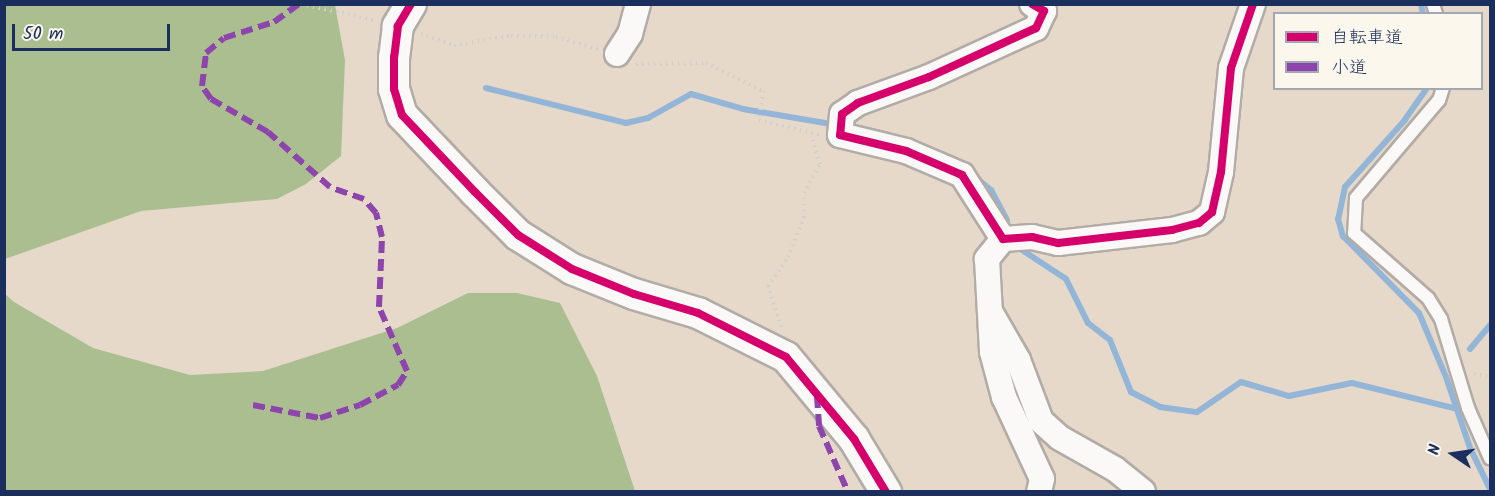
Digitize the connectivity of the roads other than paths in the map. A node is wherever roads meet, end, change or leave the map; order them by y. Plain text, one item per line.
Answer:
1 (638, 4) edge
2 (1032, 4) edge
3 (1253, 4) edge
4 (405, 15) edge
5 (617, 54) road end
6 (1442, 90) edge
7 (1003, 239) junction
8 (987, 306) junction
9 (1491, 458) edge
10 (886, 492) edge
11 (1039, 492) edge
12 (1143, 492) edge

1 - 5 street
2 - 7 street
3 - 7 street
4 - 10 street
6 - 9 lane
7 - 8 street
8 - 11 street
8 - 12 street

